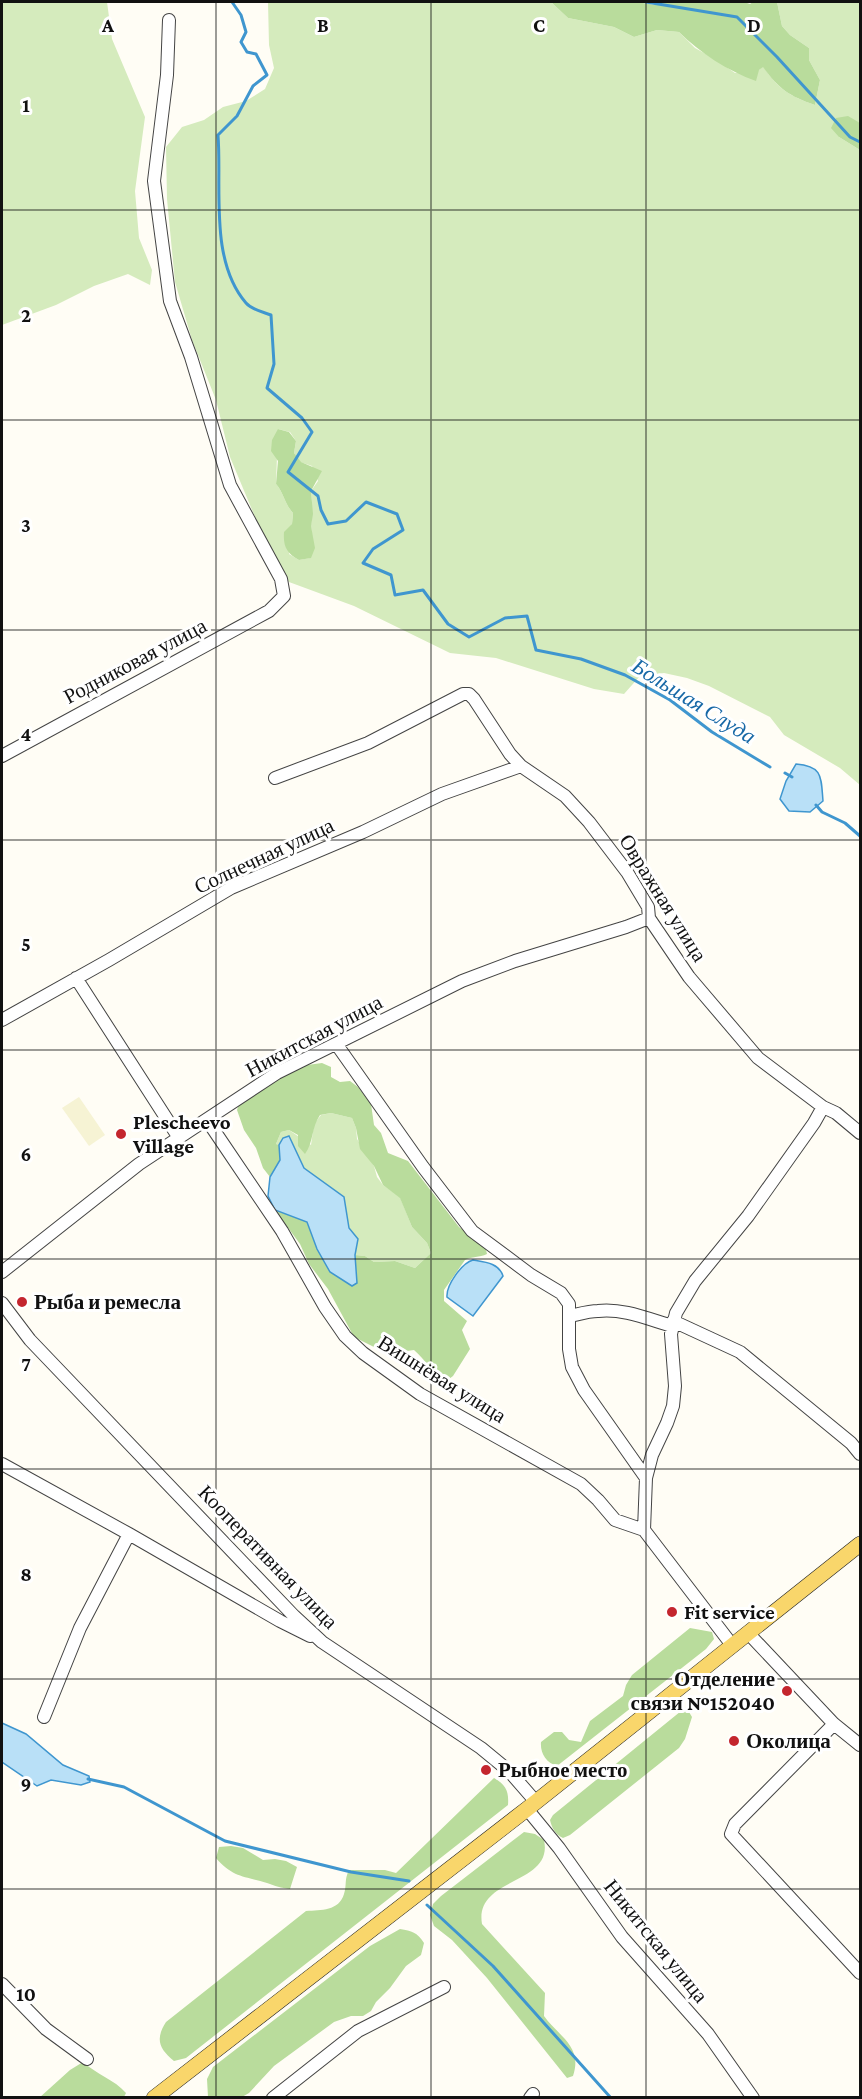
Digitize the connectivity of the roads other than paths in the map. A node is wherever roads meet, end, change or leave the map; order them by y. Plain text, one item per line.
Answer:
1 (169, 20) dead end
2 (2, 756) edge
3 (521, 766) junction
4 (275, 778) dead end
5 (649, 918) junction
6 (76, 978) junction
7 (2, 1020) edge
8 (337, 1045) junction
9 (823, 1107) junction
10 (207, 1120) junction
11 (861, 1132) edge
12 (179, 1138) junction
13 (2, 1272) edge
14 (2, 1303) edge
15 (570, 1316) junction
16 (672, 1324) junction
17 (861, 1454) edge
18 (2, 1464) edge
19 (646, 1478) junction
20 (644, 1530) junction
21 (129, 1534) junction
22 (861, 1545) edge
23 (748, 1633) junction
24 (322, 1642) junction
25 (732, 1645) junction
26 (44, 1717) dead end
27 (834, 1724) junction
28 (861, 1745) edge
29 (532, 1806) junction
30 (861, 1973) edge
31 (2, 1984) edge
32 (444, 1987) dead end
33 (87, 2059) dead end
34 (154, 2097) edge
35 (273, 2097) edge
36 (753, 2097) edge

1 - 2 street, Родниковая улица
3 - 4 street, Овражная улица
3 - 5 street, Овражная улица
3 - 6 street, Солнечная улица
5 - 8 street, Никитская улица
5 - 9 street, Овражная улица
6 - 7 street, Солнечная улица
6 - 12 street
8 - 10 street, Никитская улица
8 - 15 street
9 - 11 street, Овражная улица
9 - 16 street
10 - 12 street, Никитская улица
10 - 20 street, Вишнёвая улица
12 - 13 street, Никитская улица
14 - 24 street, Кооперативная улица
15 - 16 street
15 - 19 street
16 - 17 street
16 - 19 street
18 - 21 street
19 - 20 street
20 - 25 street
21 - 24 street
21 - 26 street
22 - 23 main road
23 - 25 main road
23 - 27 street
24 - 29 street, Кооперативная улица
25 - 29 main road
27 - 28 street
27 - 30 street
29 - 34 main road
29 - 36 street, Никитская улица
31 - 33 street
32 - 35 street

